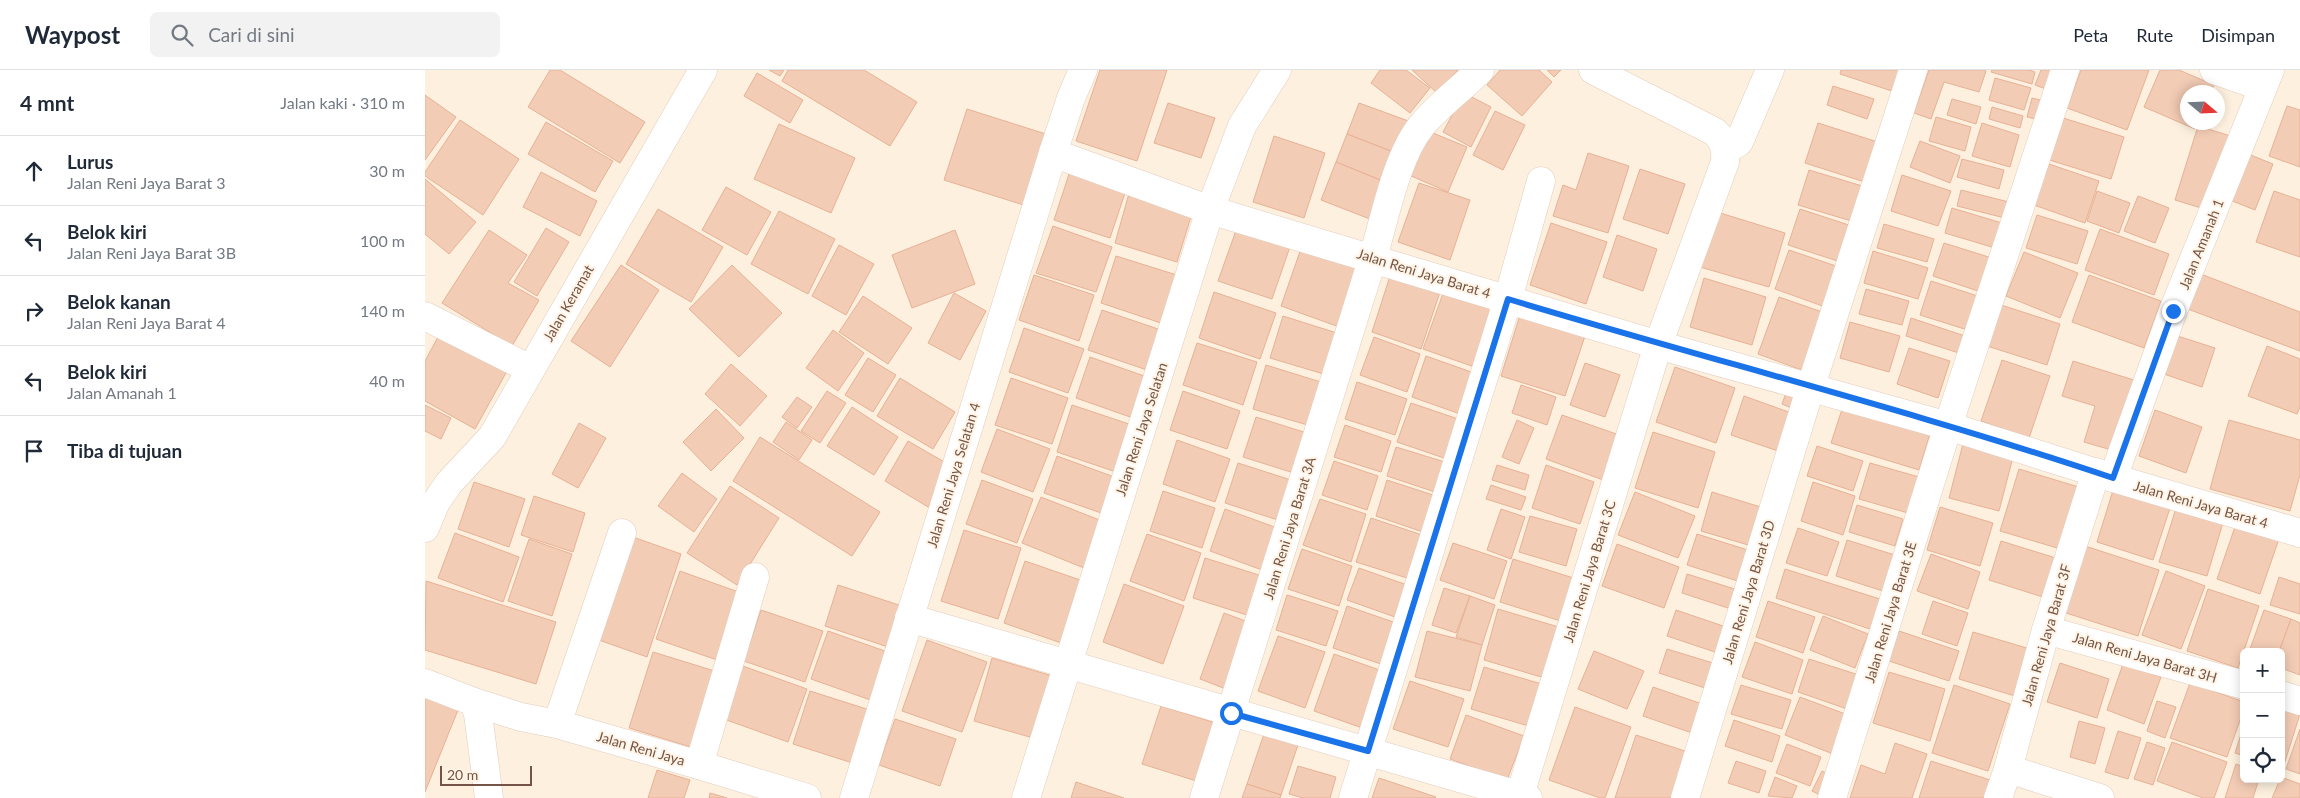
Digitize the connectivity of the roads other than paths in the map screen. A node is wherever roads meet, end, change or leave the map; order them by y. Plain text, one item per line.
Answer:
1 (703, 70) edge
2 (1083, 70) edge
3 (1277, 70) edge
4 (1480, 70) edge
5 (1593, 70) edge
6 (1770, 70) edge
7 (1913, 70) edge
8 (2065, 70) edge
9 (2214, 70) edge
10 (2266, 79) edge
11 (1726, 150) junction
12 (1053, 153) junction
13 (1541, 181) dead end
14 (1210, 210) junction
15 (1373, 257) junction
16 (1508, 299) junction
17 (425, 316) edge
18 (1658, 345) junction
19 (530, 369) junction
20 (1811, 386) junction
21 (1948, 426) junction
22 (2105, 475) junction
23 (425, 528) edge
24 (2300, 532) edge
25 (622, 533) dead end
26 (755, 577) dead end
27 (909, 618) junction
28 (2046, 630) junction
29 (1066, 666) junction
30 (425, 683) edge
31 (2240, 684) edge
32 (2285, 696) edge
33 (2300, 700) edge
34 (474, 702) junction
35 (1231, 713) junction
36 (557, 724) junction
37 (1368, 751) junction
38 (699, 765) junction
39 (2008, 769) junction
40 (1522, 797) edge
41 (489, 798) edge
42 (807, 798) edge
43 (854, 798) edge
44 (1026, 798) edge
45 (1205, 798) edge
46 (1353, 798) edge
47 (1685, 798) edge
48 (1832, 798) edge
49 (1998, 798) edge
50 (2100, 798) edge

1 - 19 street, Jalan Keramat
2 - 12 street, Jalan Reni Jaya Selatan 4
3 - 14 street, Jalan Reni Jaya Selatan
4 - 15 street, Jalan Reni Jaya Barat 3A
5 - 11 street
6 - 11 street
7 - 20 street, Jalan Reni Jaya Barat 3D
8 - 21 street, Jalan Reni Jaya Barat 3E
9 - 10 street, Jalan Amanah 1
10 - 22 street, Jalan Amanah 1
11 - 18 street, Jalan Reni Jaya Barat 3C
12 - 14 street, Jalan Reni Jaya Barat 4
12 - 27 street, Jalan Reni Jaya Selatan 4
13 - 16 street
14 - 15 street, Jalan Reni Jaya Barat 4
14 - 29 street, Jalan Reni Jaya Selatan
15 - 16 street, Jalan Reni Jaya Barat 4
15 - 35 street, Jalan Reni Jaya Barat 3A
16 - 18 street, Jalan Reni Jaya Barat 4
16 - 37 street
17 - 19 street
18 - 20 street, Jalan Reni Jaya Barat 4
18 - 40 street, Jalan Reni Jaya Barat 3C
19 - 23 street, Jalan Keramat
20 - 21 street, Jalan Reni Jaya Barat 4
20 - 47 street, Jalan Reni Jaya Barat 3D
21 - 22 street, Jalan Reni Jaya Barat 4
21 - 48 street, Jalan Reni Jaya Barat 3E
22 - 24 street, Jalan Reni Jaya Barat 4
22 - 28 street, Jalan Reni Jaya Barat 3F
25 - 36 street
26 - 38 street
27 - 29 street
27 - 43 street, Jalan Reni Jaya Selatan 4
28 - 31 street, Jalan Reni Jaya Barat 3H
28 - 39 street, Jalan Reni Jaya Barat 3F
29 - 35 street
29 - 44 street, Jalan Reni Jaya Selatan
30 - 34 street, Jalan Reni Jaya
32 - 33 street
34 - 36 street, Jalan Reni Jaya
34 - 41 street
35 - 37 street
35 - 45 street, Jalan Reni Jaya Barat 3A
36 - 38 street, Jalan Reni Jaya
37 - 40 street
37 - 46 street
38 - 42 street, Jalan Reni Jaya
39 - 49 street, Jalan Reni Jaya Barat 3F
39 - 50 street

